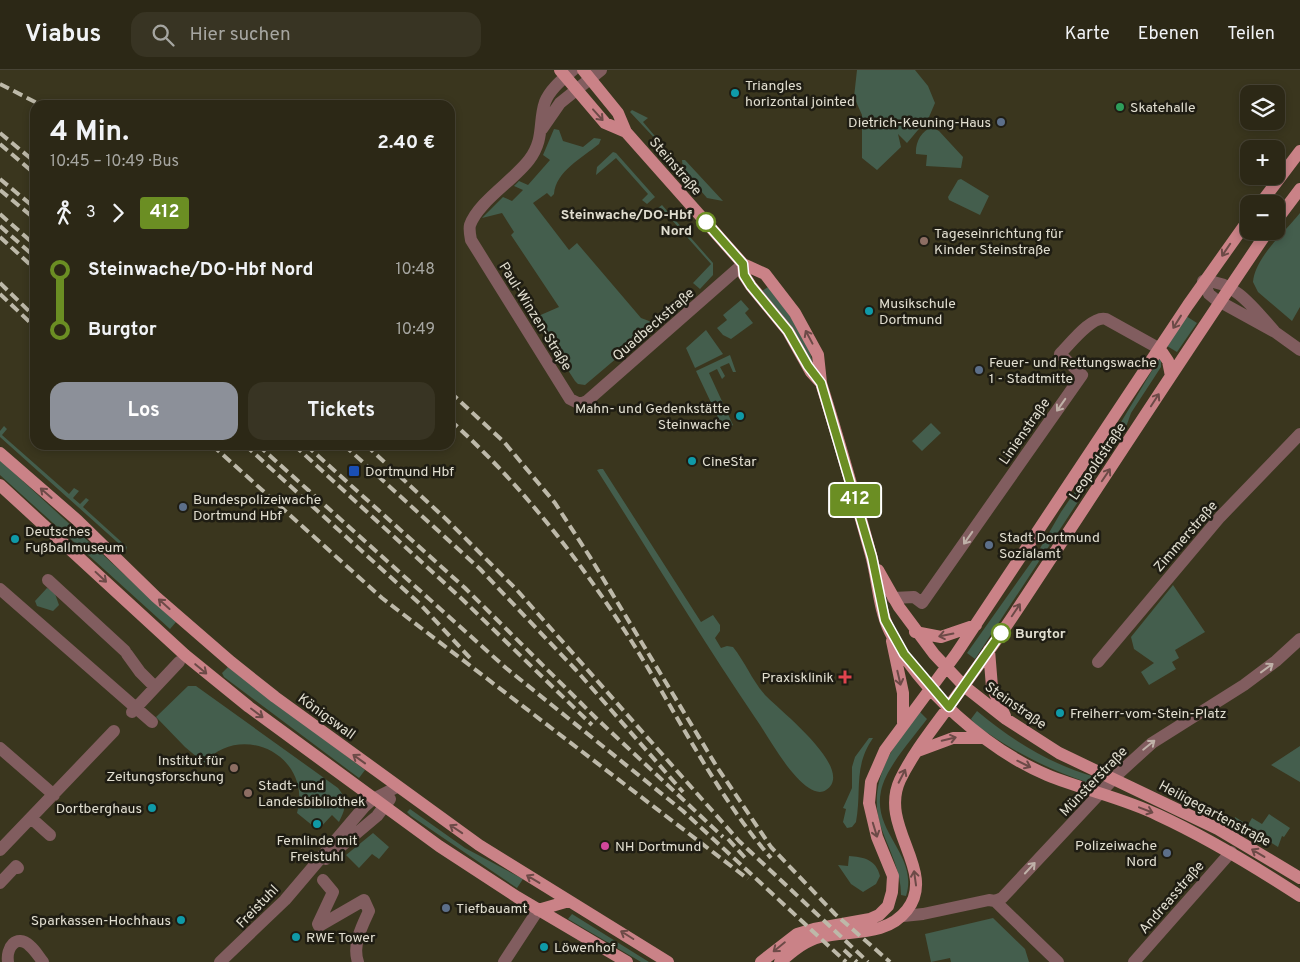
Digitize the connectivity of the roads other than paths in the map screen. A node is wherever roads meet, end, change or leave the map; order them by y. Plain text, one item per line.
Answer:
1 (601, 70) edge
2 (566, 72) edge
3 (586, 74) edge
4 (576, 90) junction
5 (542, 129) junction
6 (626, 132) junction
7 (1300, 151) edge
8 (1300, 189) edge
9 (1267, 195) edge
10 (1285, 209) edge
11 (1240, 231) edge
12 (1262, 240) edge
13 (743, 264) junction
14 (1203, 281) junction
15 (1230, 288) junction
16 (1221, 302) junction
17 (1275, 332) junction
18 (1160, 349) junction
19 (1300, 350) edge
20 (1171, 376) junction
21 (821, 383) junction
22 (580, 404) joint
23 (1300, 434) edge
24 (0, 453) edge
25 (0, 485) edge
26 (872, 557) junction
27 (48, 580) dead end
28 (0, 589) edge
29 (893, 598) junction
30 (976, 625) junction
31 (915, 632) junction
32 (891, 633) junction
33 (1300, 639) edge
34 (989, 650) junction
35 (1098, 662) dead end
36 (176, 664) dead end
37 (946, 668) junction
38 (964, 686) junction
39 (156, 687) junction
40 (931, 687) junction
41 (949, 707) junction
42 (134, 710) junction
43 (1006, 719) junction
44 (152, 722) dead end
45 (903, 723) junction
46 (114, 731) dead end
47 (983, 738) junction
48 (0, 748) edge
49 (918, 751) junction
50 (1114, 778) junction
51 (398, 787) junction
52 (1101, 793) junction
53 (54, 795) junction
54 (373, 799) junction
55 (385, 808) junction
56 (33, 816) junction
57 (52, 832) dead end
58 (0, 850) edge
59 (1230, 852) junction
60 (312, 869) junction
61 (8, 870) edge
62 (1300, 878) edge
63 (323, 880) dead end
64 (0, 883) edge
65 (1300, 896) edge
66 (569, 900) junction
67 (996, 902) junction
68 (538, 910) junction
69 (903, 916) junction
70 (4, 951) edge
71 (354, 959) edge
72 (1052, 960) edge
73 (44, 962) edge
74 (220, 962) edge
75 (504, 962) edge
76 (627, 962) edge
77 (668, 962) edge
78 (761, 962) edge
79 (780, 962) edge
80 (1134, 962) edge

1 - 3 street
2 - 4 main road, Steinstraße
2 - 5 street
3 - 4 street
3 - 6 main road, Steinstraße
4 - 5 street
4 -> 6 main road, Steinstraße
5 - 22 street, Paul-Winzen-Straße
6 - 13 main road, Steinstraße
7 - 9 main road
8 - 10 main road
11 -> 14 main road, Leopoldstraße
12 - 15 main road, Leopoldstraße
13 - 21 main road, Steinstraße
21 -> 13 main road, Steinstraße
13 - 22 street, Quadbeckstraße
14 - 15 street
14 - 16 street
14 -> 18 main road, Leopoldstraße
15 - 16 main road, Leopoldstraße
15 - 17 street
16 - 17 street
16 - 20 main road, Leopoldstraße
17 - 19 street
18 - 20 main road
18 -> 29 street, Linienstraße
18 - 30 main road, Leopoldstraße
34 -> 20 main road, Leopoldstraße
21 - 26 main road, Steinstraße
23 - 35 street, Zimmerstraße
51 -> 24 main road, Königswall
25 -> 54 main road
26 - 29 main road, Steinstraße
26 - 32 main road, Steinstraße
27 - 39 street
28 - 42 street
29 - 31 main road, Steinstraße
30 -> 31 main road
30 - 37 main road, Leopoldstraße
31 - 37 main road, Steinstraße
32 - 40 main road, Steinstraße
32 -> 45 main road
50 -> 33 street, Münsterstraße
34 - 38 main road, Leopoldstraße
34 - 43 main road
36 - 39 street
37 - 38 main road, Steinstraße
37 - 40 main road, Leopoldstraße
38 - 41 main road, Leopoldstraße
38 - 43 main road, Steinstraße
39 - 42 street
40 - 41 main road, Steinstraße
40 - 45 main road
41 - 47 main road, Steinstraße
41 - 49 main road
42 - 44 street
43 - 50 main road, Steinstraße
45 -> 78 main road
46 - 53 street
49 -> 47 main road
47 -> 52 main road, Steinstraße
48 - 53 street
69 -> 49 main road
50 - 52 street, Münsterstraße
62 -> 50 main road, Heiligegartenstraße
51 - 54 street, Freistuhl
51 - 55 street, Freistuhl
66 -> 51 main road, Königswall
52 -> 59 main road, Heiligegartenstraße
67 -> 52 street, Münsterstraße
53 - 56 street
54 - 55 main road
54 - 60 street, Freistuhl
55 - 60 street, Freistuhl
55 - 68 main road
56 - 57 street
56 - 58 street
59 - 65 main road, Heiligegartenstraße
59 - 80 street, Andreasstraße
60 - 74 street, Freistuhl
61 - 64 street
63 - 71 street
66 - 68 main road
77 -> 66 main road, Königswall
67 - 69 street
67 - 72 street
68 - 75 street
68 - 76 main road
69 - 79 main road
70 - 73 street

